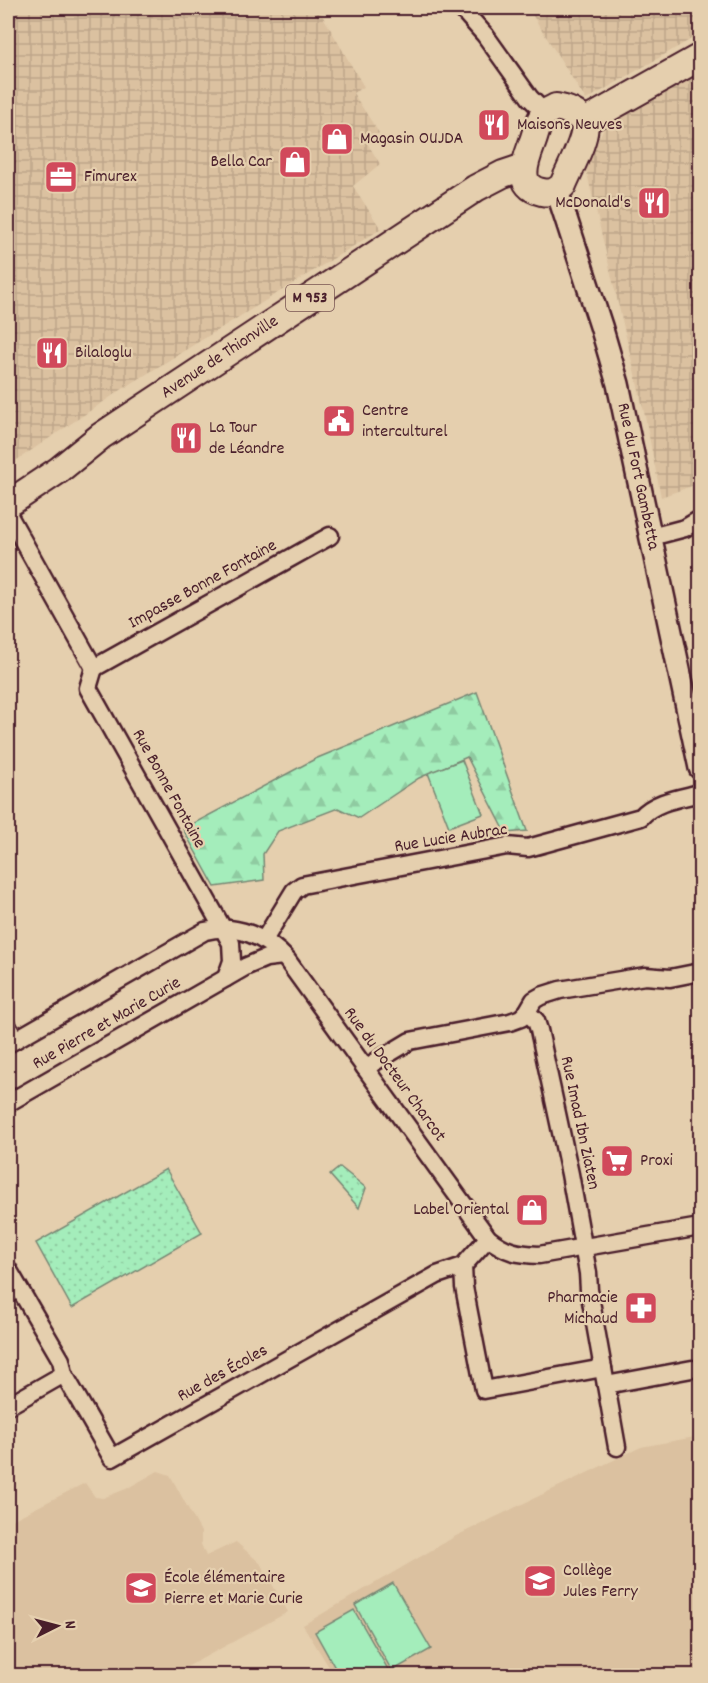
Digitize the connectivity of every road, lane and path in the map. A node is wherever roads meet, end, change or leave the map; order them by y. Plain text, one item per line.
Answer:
1 (461, 8) edge
2 (700, 57) edge
3 (545, 113) junction
4 (584, 122) junction
5 (524, 167) junction
6 (557, 191) junction
7 (100, 436) junction
8 (8, 483) edge
9 (8, 504) edge
10 (8, 514) edge
11 (700, 519) edge
12 (330, 536) dead end
13 (651, 537) junction
14 (94, 668) junction
15 (700, 768) edge
16 (700, 793) edge
17 (224, 928) junction
18 (264, 940) junction
19 (283, 956) junction
20 (700, 972) edge
21 (226, 978) junction
22 (527, 1012) junction
23 (10, 1037) edge
24 (365, 1068) junction
25 (8, 1103) edge
26 (700, 1227) edge
27 (488, 1238) junction
28 (583, 1247) junction
29 (463, 1266) junction
30 (8, 1269) edge
31 (692, 1369) dead end
32 (64, 1374) junction
33 (605, 1377) junction
34 (8, 1406) edge
35 (617, 1447) dead end

1 - 3 street
2 - 4 main road
3 - 4 main road
3 - 5 main road
4 - 6 main road
5 - 6 main road
5 - 7 main road, Avenue de Thionville / M 953
6 - 13 street, Rue du Fort Gambetta
7 - 8 main road, Avenue de Thionville / M 953
7 - 9 main road, Avenue de Thionville / M 953
10 - 14 street
11 - 13 street
12 - 14 street, Impasse Bonne Fontaine
13 - 15 street, Rue du Fort Gambetta
14 - 17 street, Rue Bonne Fontaine
16 - 18 street, Rue Lucie Aubrac
17 - 18 street
17 - 21 street
17 - 23 street, Rue Pierre et Marie Curie
18 - 19 street, Rue du Docteur Charcot
19 - 21 street, Rue Pierre et Marie Curie
19 - 24 street, Rue du Docteur Charcot
20 - 22 street
21 - 25 street, Rue Pierre et Marie Curie
22 - 24 street
22 - 28 street, Rue Imad Ibn Ziaten
24 - 27 street, Rue du Docteur Charcot
26 - 28 street
27 - 28 street
27 - 29 street, Rue des Écoles
28 - 33 street, Rue Imad Ibn Ziaten
29 - 32 street, Rue des Écoles
29 - 33 street
30 - 32 street
31 - 33 street
32 - 34 street
33 - 35 street, Rue Imad Ibn Ziaten

